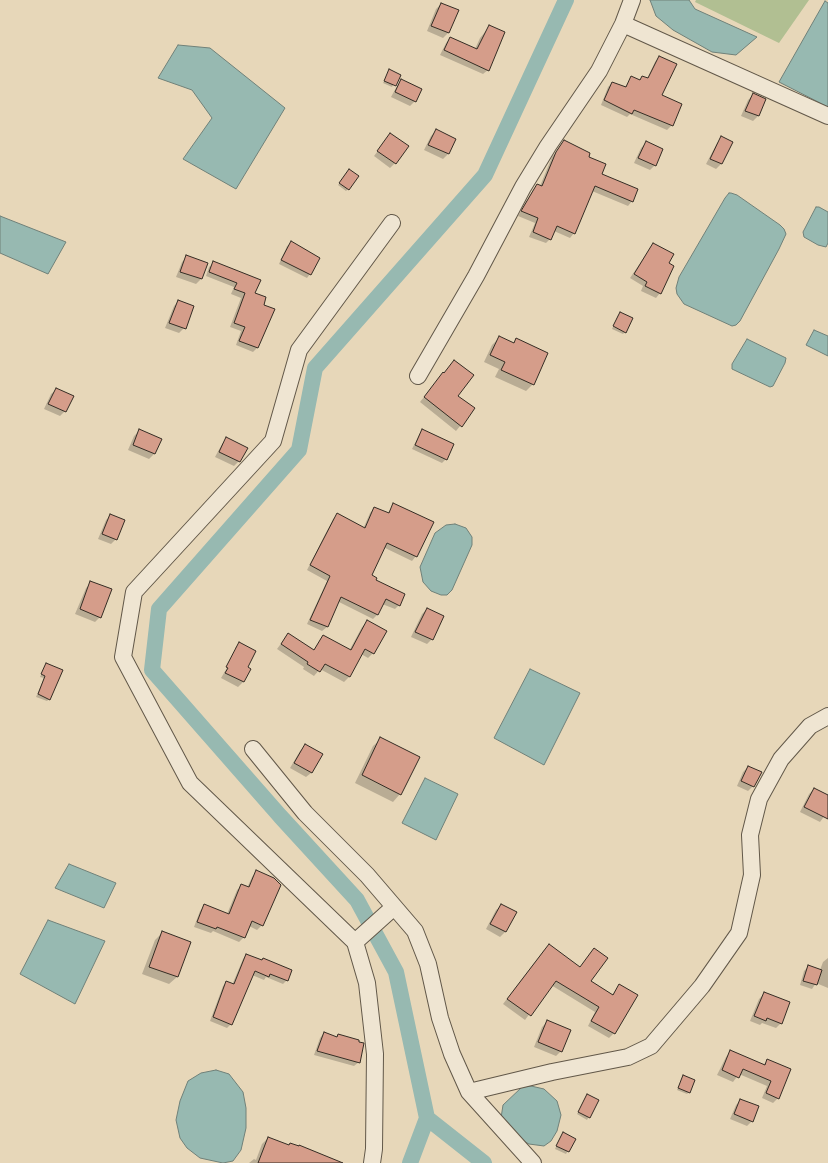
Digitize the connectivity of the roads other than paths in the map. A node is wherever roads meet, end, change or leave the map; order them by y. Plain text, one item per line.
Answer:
1 (632, 0) edge
2 (623, 24) junction
3 (828, 116) edge
4 (392, 223) dead end
5 (418, 376) dead end
6 (828, 716) edge
7 (253, 749) dead end
8 (394, 907) junction
9 (355, 942) junction
10 (469, 1092) junction
11 (372, 1163) edge
12 (533, 1163) edge

1 - 2 street
2 - 3 street
2 - 5 street
4 - 9 street
6 - 10 street
7 - 8 street
8 - 9 street
8 - 10 street
9 - 11 street
10 - 12 street

